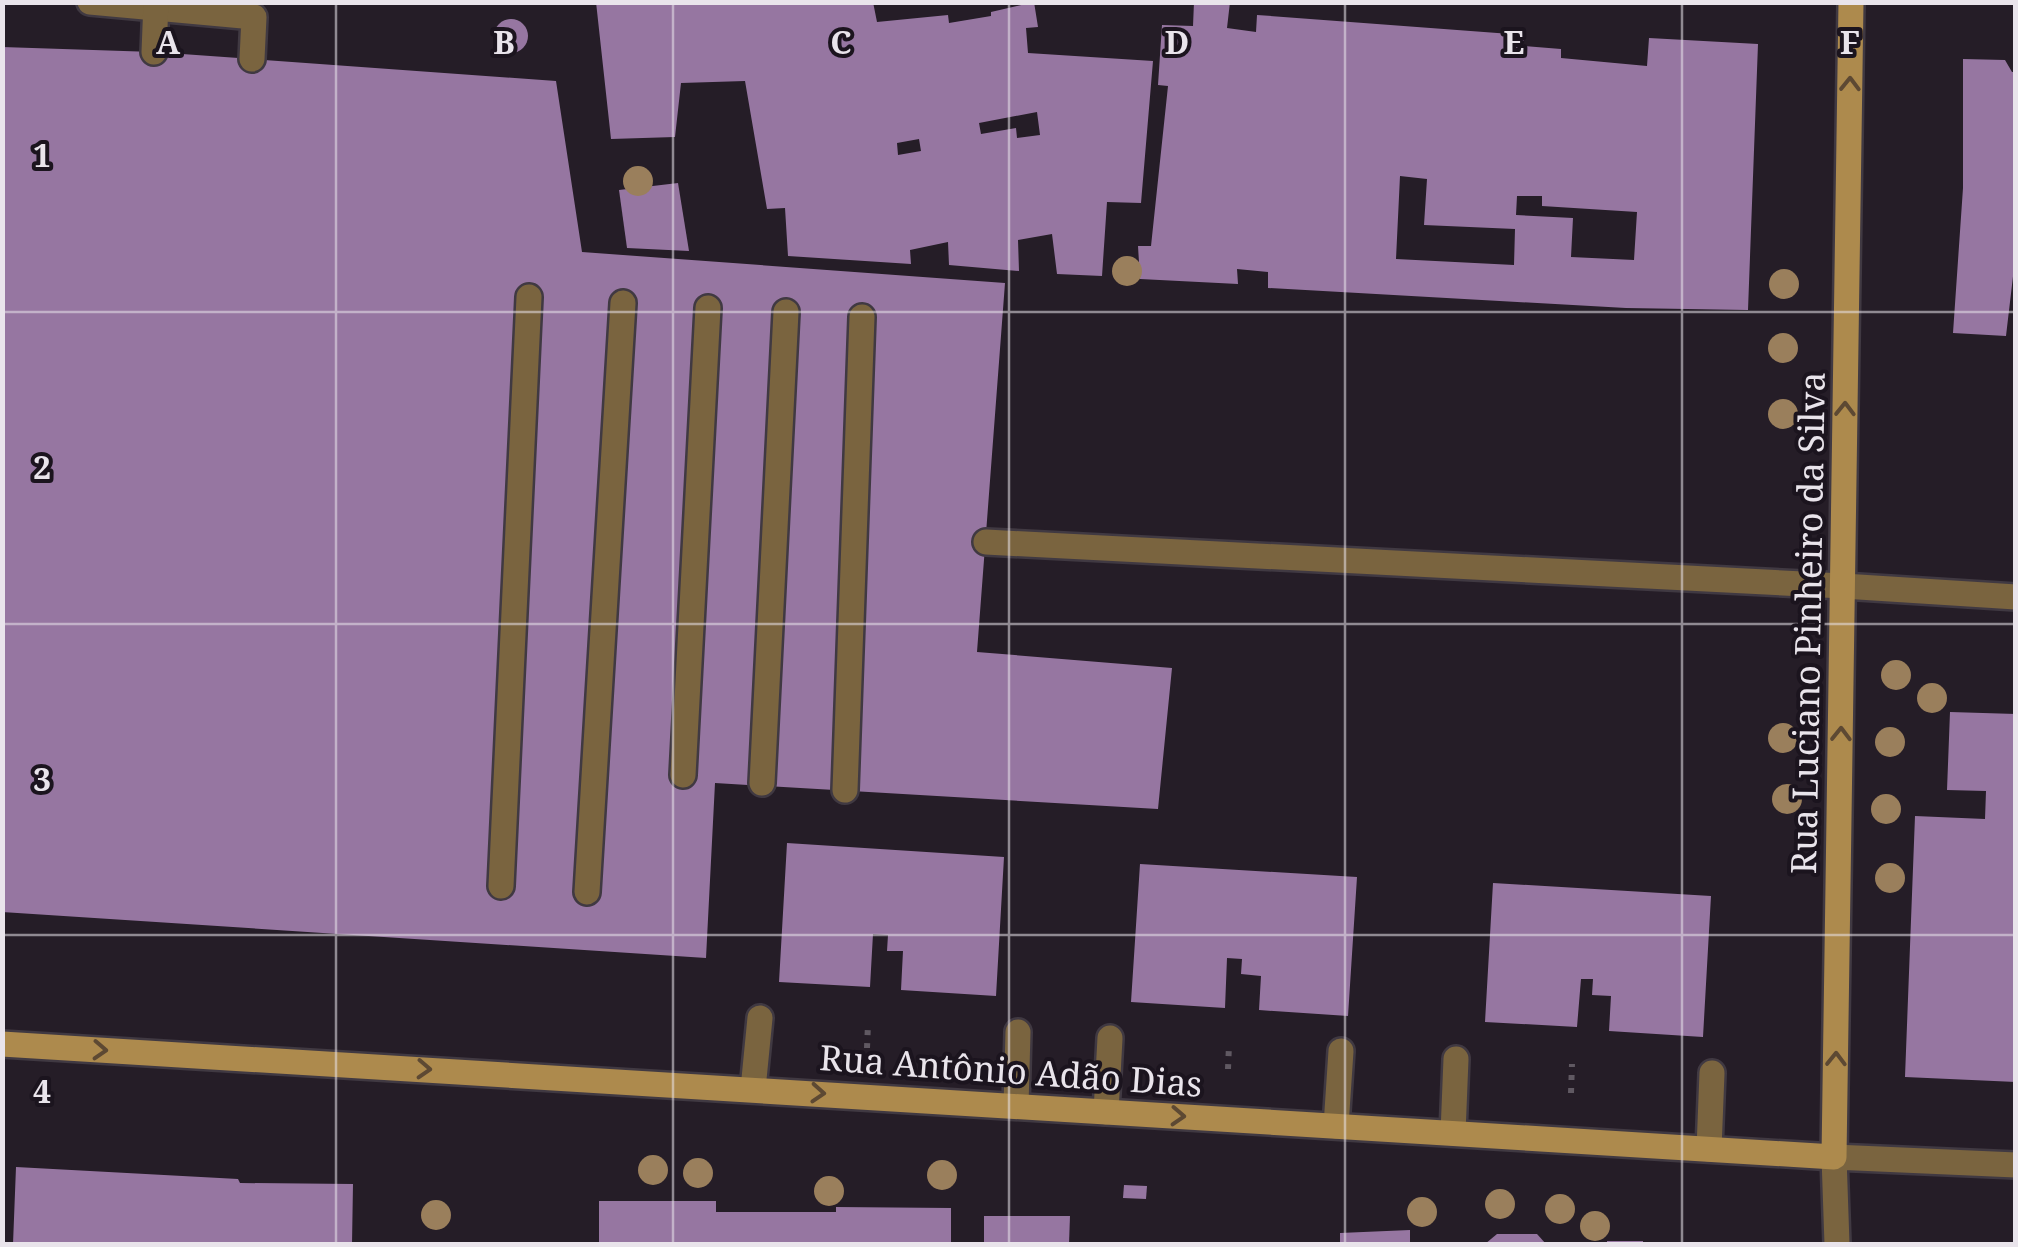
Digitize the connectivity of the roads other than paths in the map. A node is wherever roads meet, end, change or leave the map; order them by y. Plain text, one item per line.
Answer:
1 (90, 2) edge
2 (1850, 2) edge
3 (158, 4) edge
4 (154, 52) dead end
5 (252, 59) dead end
6 (530, 297) dead end
7 (623, 303) dead end
8 (708, 308) dead end
9 (786, 312) dead end
10 (862, 317) dead end
11 (986, 542) dead end
12 (1843, 586) junction
13 (2016, 597) edge
14 (683, 776) dead end
15 (762, 782) dead end
16 (845, 790) dead end
17 (501, 886) dead end
18 (587, 892) dead end
19 (760, 1018) dead end
20 (1018, 1032) dead end
21 (1110, 1038) dead end
22 (2, 1044) edge
23 (1340, 1052) dead end
24 (1456, 1058) dead end
25 (1712, 1073) dead end
26 (754, 1089) junction
27 (1016, 1106) junction
28 (1106, 1112) junction
29 (1336, 1126) junction
30 (1453, 1133) junction
31 (1709, 1148) junction
32 (1834, 1157) junction
33 (2016, 1165) edge
34 (1838, 1244) edge

1 - 3 street
12 -> 2 main road, Rua Luciano Pinheiro da Silva
3 - 4 street
3 - 5 street
6 - 17 street
7 - 18 street
8 - 14 street
9 - 15 street
10 - 16 street
11 - 12 street
12 - 13 street
32 -> 12 main road, Rua Luciano Pinheiro da Silva
19 - 26 street
20 - 27 street
21 - 28 street
22 -> 26 main road, Rua Antônio Adão Dias
23 - 29 street
24 - 30 street
25 - 31 street
26 -> 27 main road, Rua Antônio Adão Dias
27 - 28 main road, Rua Antônio Adão Dias
28 -> 29 main road, Rua Antônio Adão Dias
29 - 30 main road, Rua Antônio Adão Dias
30 - 31 main road, Rua Antônio Adão Dias
31 - 32 main road, Rua Antônio Adão Dias
32 - 33 street, Rua Antônio Adão Dias
32 - 34 street, Rua Luciano Pinheiro da Silva

